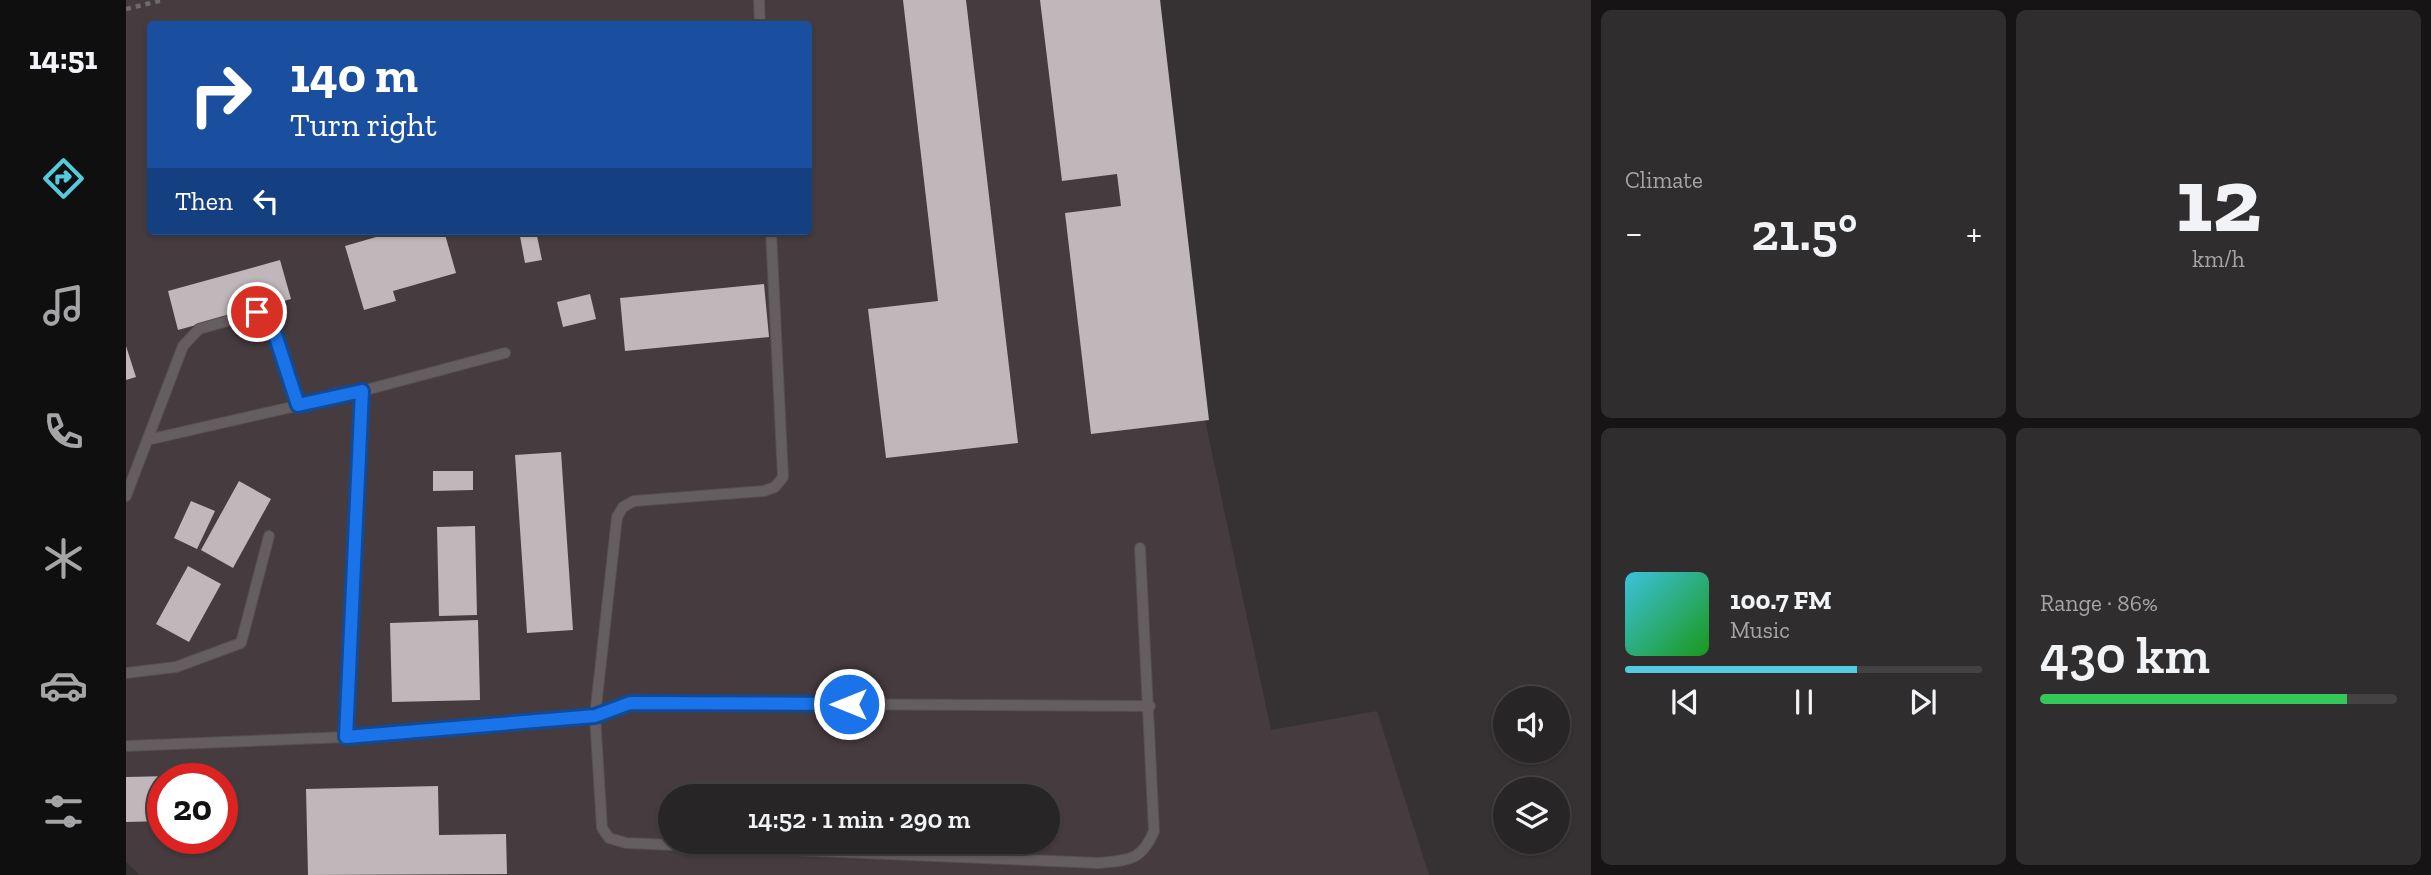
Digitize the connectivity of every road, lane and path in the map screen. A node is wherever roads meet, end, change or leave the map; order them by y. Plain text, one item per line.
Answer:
1 (163, 0) edge
2 (759, 0) edge
3 (126, 9) edge
4 (760, 21) edge
5 (771, 235) edge
6 (505, 353) dead end
7 (362, 391) junction
8 (298, 405) junction
9 (148, 440) junction
10 (126, 496) edge
11 (269, 536) dead end
12 (1140, 548) dead end
13 (126, 673) edge
14 (1150, 706) junction
15 (595, 716) junction
16 (346, 737) junction
17 (126, 746) edge

1 - 3 path
2 - 4 lane
5 - 15 lane
6 - 7 lane
7 - 8 lane
7 - 16 lane
8 - 9 lane
8 - 9 lane
9 - 10 lane
11 - 13 lane
12 - 14 lane
14 - 15 lane
14 - 15 lane
15 - 16 lane
16 - 17 lane

